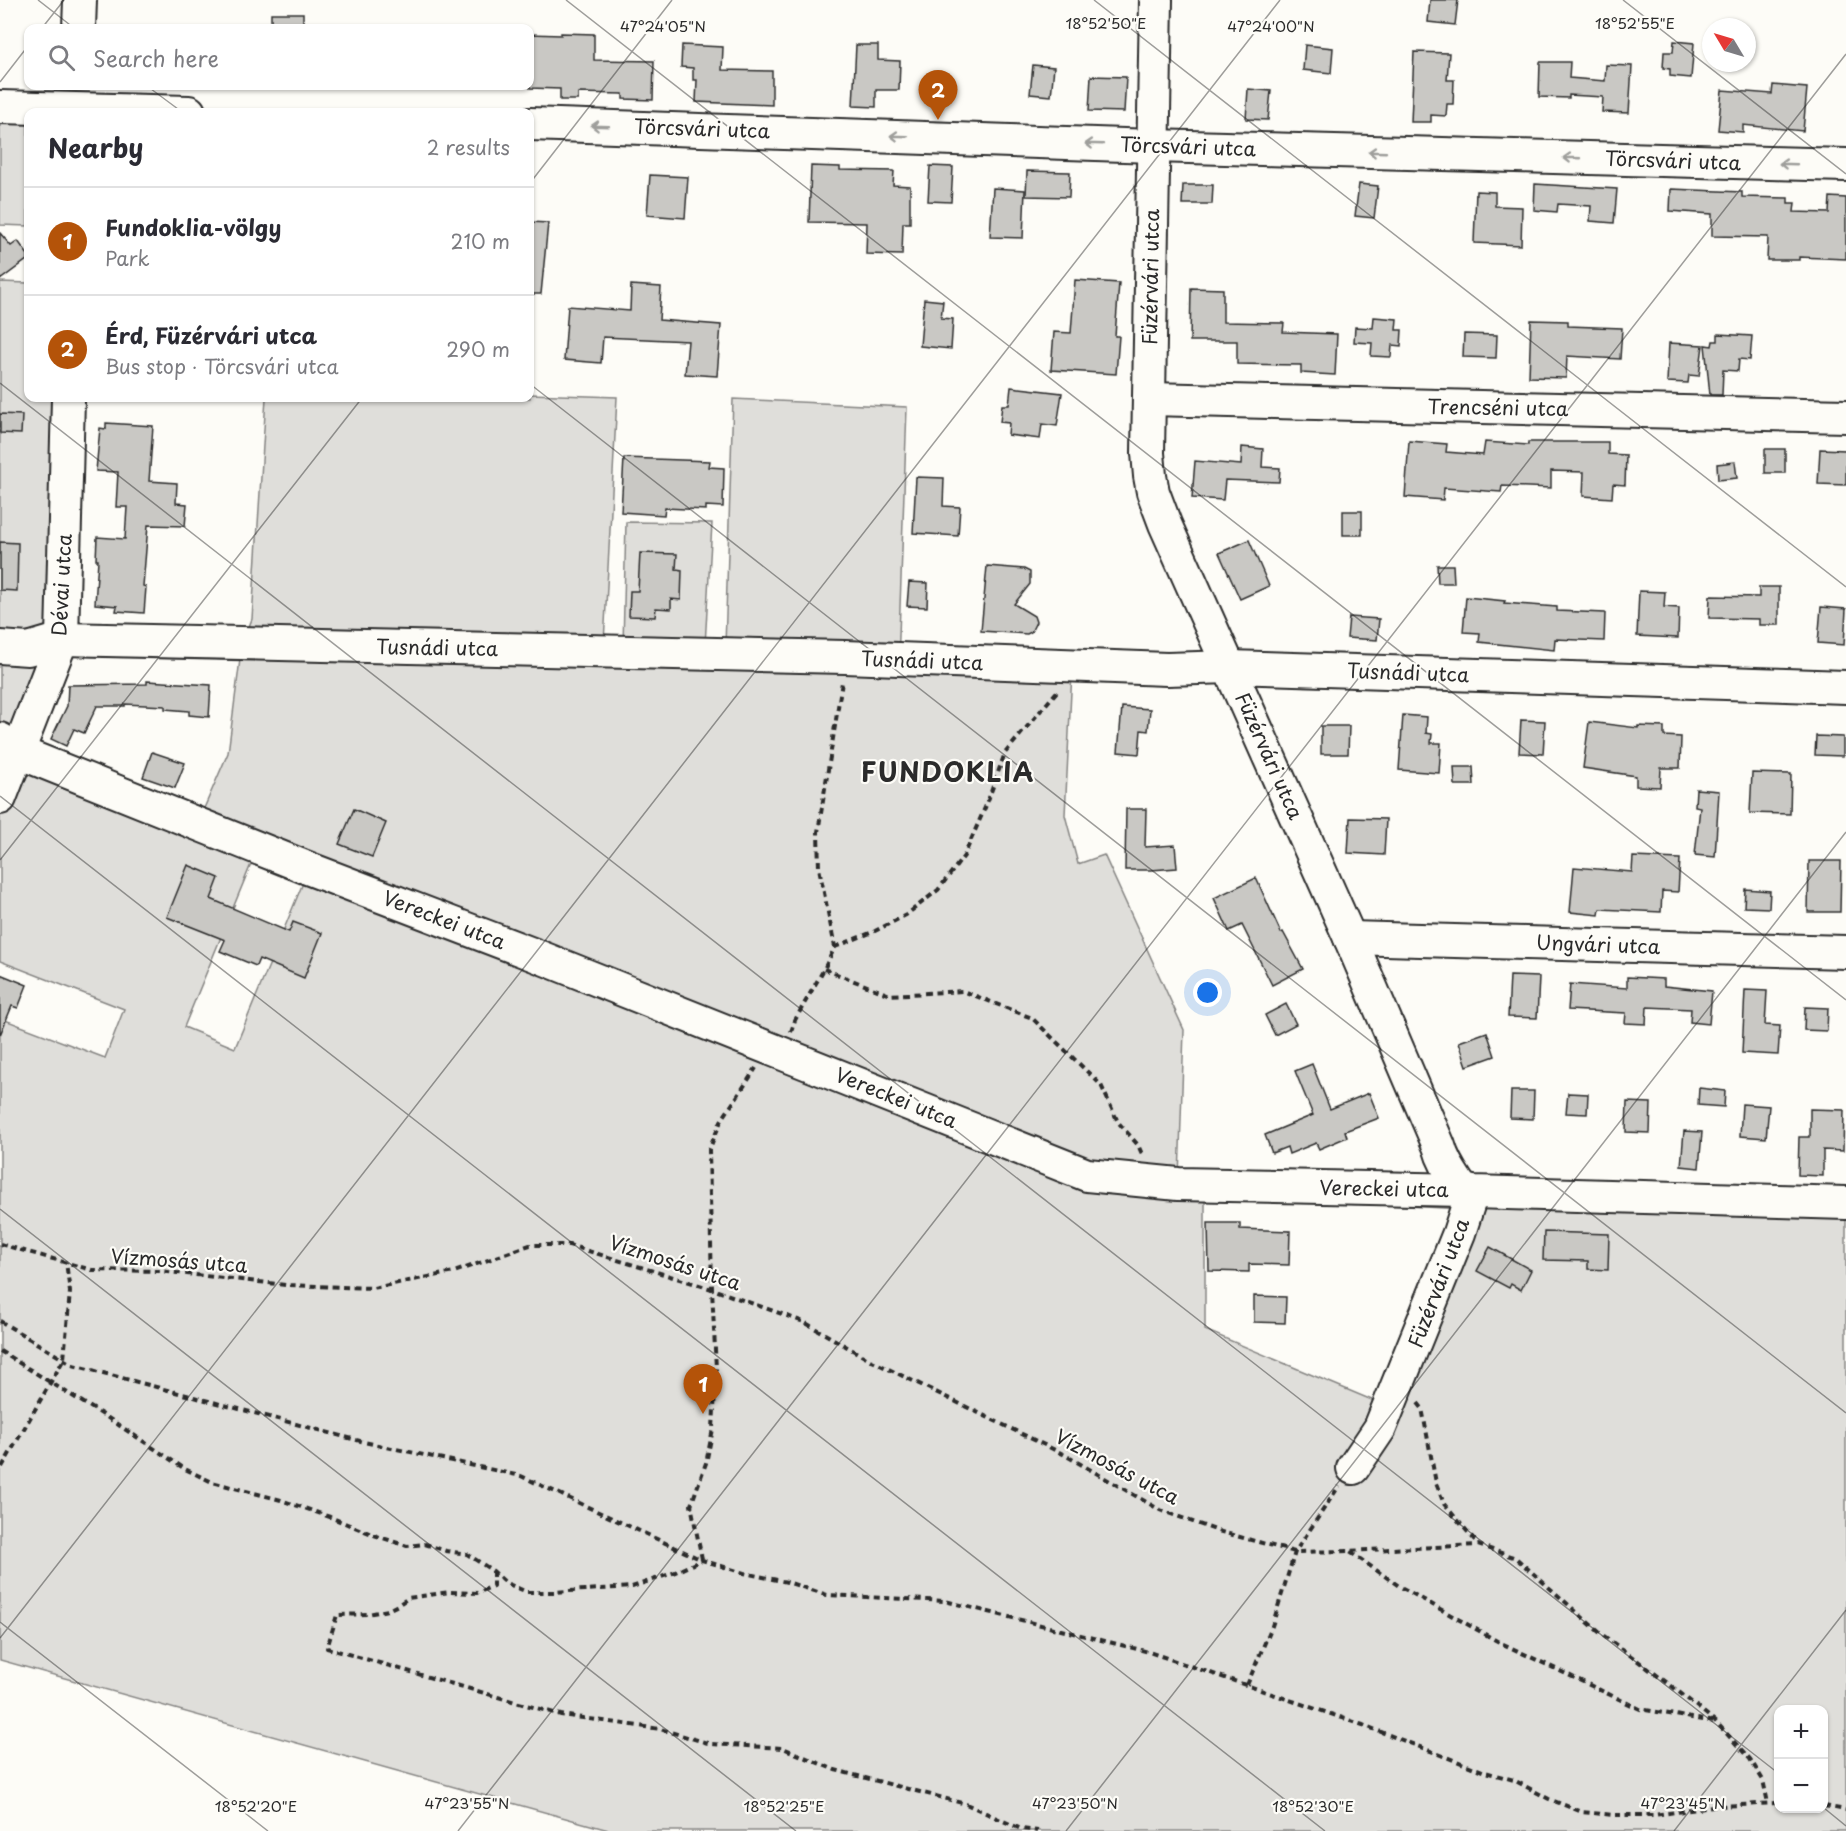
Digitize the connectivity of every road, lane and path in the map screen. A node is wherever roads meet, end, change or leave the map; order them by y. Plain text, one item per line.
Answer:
1 (80, 0) edge
2 (1156, 0) edge
3 (79, 24) edge
4 (76, 102) edge
5 (0, 107) edge
6 (144, 108) edge
7 (534, 123) edge
8 (1153, 146) junction
9 (1846, 165) edge
10 (1150, 399) junction
11 (68, 402) edge
12 (1846, 416) edge
13 (62, 639) junction
14 (0, 647) edge
15 (845, 657) junction
16 (1078, 667) junction
17 (1230, 667) junction
18 (1846, 687) edge
19 (9, 746) edge
20 (0, 798) edge
21 (1350, 938) junction
22 (835, 947) junction
23 (1846, 952) edge
24 (824, 969) junction
25 (777, 1051) junction
26 (1151, 1180) junction
27 (1464, 1190) junction
28 (1846, 1203) edge
29 (0, 1244) edge
30 (66, 1262) junction
31 (712, 1289) junction
32 (0, 1321) edge
33 (0, 1351) edge
34 (64, 1359) junction
35 (50, 1382) junction
36 (1400, 1383) junction
37 (2, 1467) dead end
38 (1353, 1468) joint
39 (1478, 1545) junction
40 (1348, 1551) junction
41 (1295, 1552) junction
42 (702, 1560) junction
43 (493, 1571) junction
44 (1247, 1685) junction
45 (1716, 1722) junction
46 (1768, 1803) junction
47 (1774, 1803) edge
48 (1828, 1807) edge
49 (1846, 1810) edge
50 (1038, 1831) edge

1 - 3 street
2 - 8 street, Füzérvári utca
4 - 5 street
4 - 6 street
8 -> 7 street, Törcsvári utca
9 -> 8 street, Törcsvári utca
8 - 10 street, Füzérvári utca
10 - 12 street, Trencséni utca
10 - 17 street, Füzérvári utca
11 - 13 street, Dévai utca
13 - 14 street, Tusnádi utca
13 - 15 street, Tusnádi utca
13 - 19 street, Dévai utca
15 - 16 street, Tusnádi utca
15 - 22 path
16 - 17 street, Tusnádi utca
16 - 22 path
17 - 18 street, Tusnádi utca
17 - 21 street, Füzérvári utca
19 - 20 street, Dévai utca
19 - 25 street, Vereckei utca
21 - 23 street, Ungvári utca
21 - 27 street, Füzérvári utca
22 - 24 path
24 - 25 path
24 - 26 path
25 - 26 street, Vereckei utca
25 - 31 path
26 - 27 street, Vereckei utca
27 - 28 street, Vereckei utca
27 - 36 street, Füzérvári utca
29 - 30 path, Vízmosás utca
30 - 31 path, Vízmosás utca
30 - 34 path
31 - 41 path, Vízmosás utca
31 - 42 path
32 - 34 path
33 - 35 path
34 - 35 path
34 - 42 path
35 - 37 path
35 - 43 path
36 - 38 street, Füzérvári utca
36 - 39 path
38 - 41 path
39 - 40 path, Vízmosás utca
39 - 45 path
40 - 41 path, Vízmosás utca
40 - 45 path
41 - 44 path
42 - 43 path
42 - 44 path
43 - 50 path
44 - 46 path
45 - 46 path
46 - 47 path
48 - 49 path

